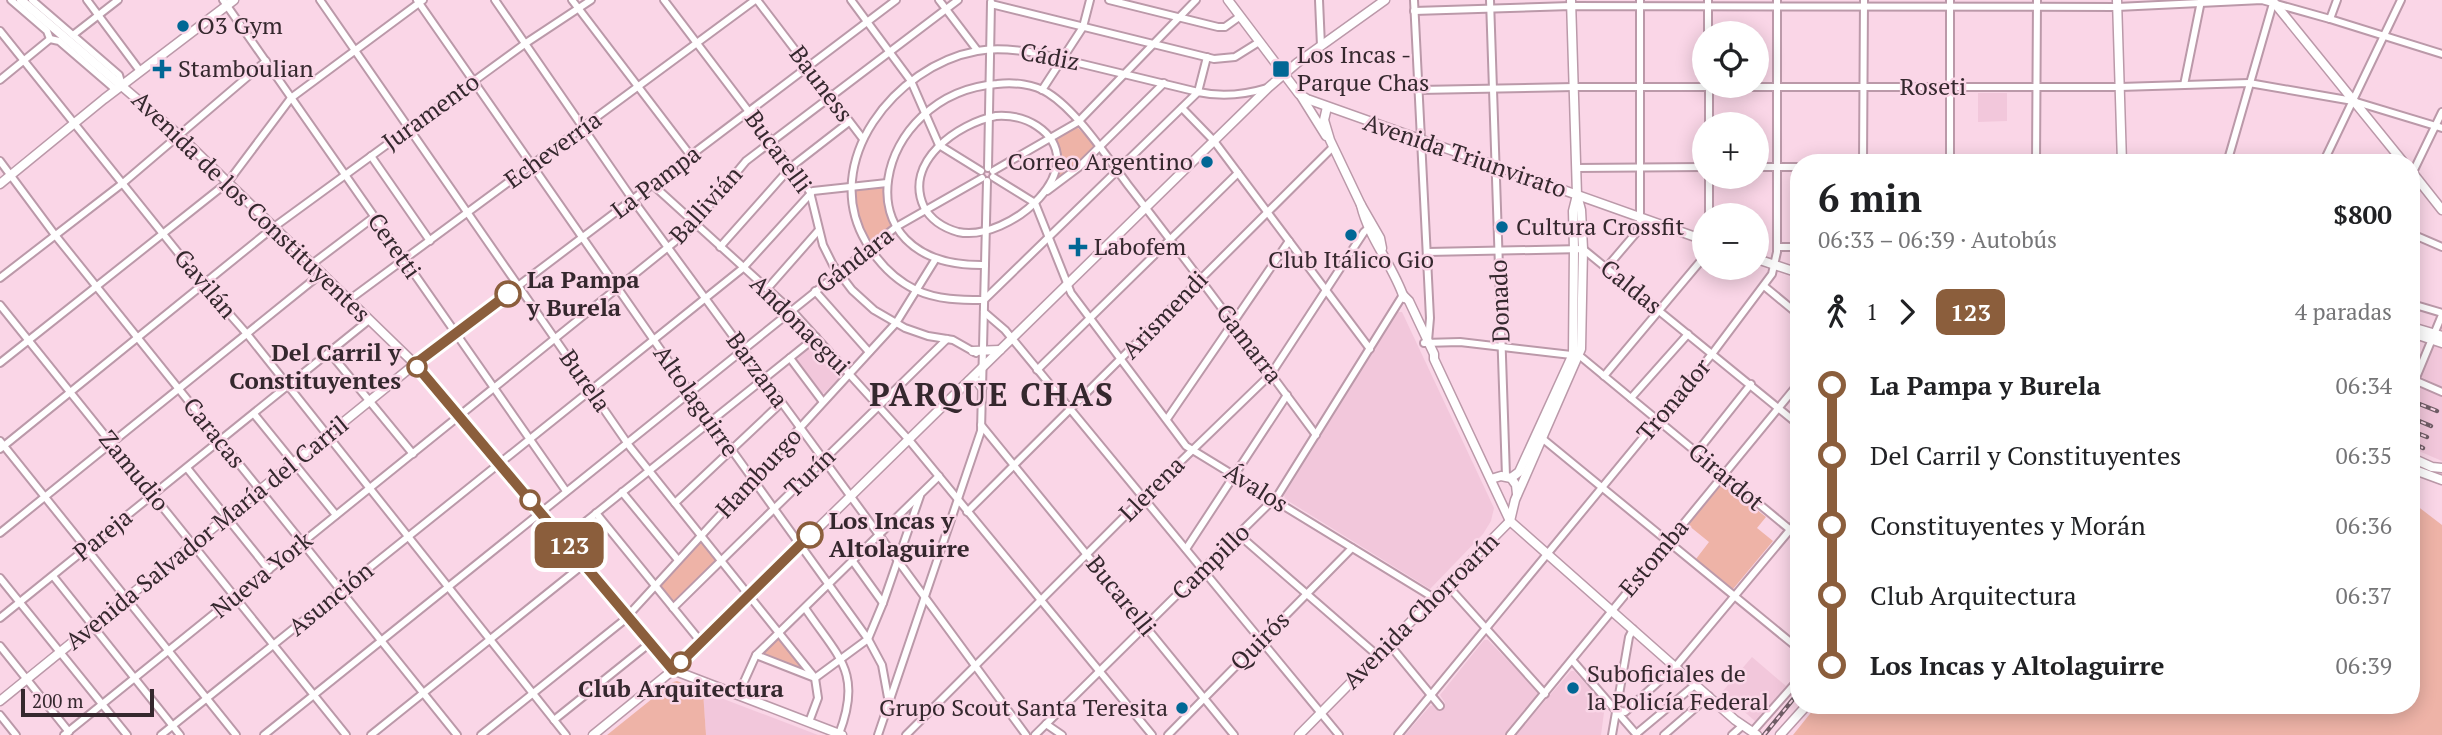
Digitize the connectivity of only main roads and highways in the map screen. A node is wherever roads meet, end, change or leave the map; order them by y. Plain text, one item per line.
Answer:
1 (21, 0) edge
2 (1228, 0) edge
3 (1385, 0) edge
4 (2273, 1) edge
5 (228, 2) edge
6 (1571, 3) edge
7 (2117, 3) edge
8 (1284, 73) junction
9 (119, 87) junction
10 (1299, 94) junction
11 (1327, 107) junction
12 (1331, 144) junction
13 (2122, 154) edge
14 (2397, 154) edge
15 (2420, 183) edge
16 (0, 184) edge
17 (1577, 195) junction
18 (2442, 210) edge
19 (1692, 236) edge
20 (1769, 263) edge
21 (1790, 270) edge
22 (1403, 295) junction
23 (2436, 336) edge
24 (1426, 342) junction
25 (2442, 343) edge
26 (1000, 350) junction
27 (973, 351) road end
28 (415, 364) junction
29 (969, 381) junction
30 (982, 388) road end
31 (1539, 437) junction
32 (2420, 462) edge
33 (2442, 468) edge
34 (2420, 472) edge
35 (1509, 477) junction
36 (1491, 480) junction
37 (2442, 480) edge
38 (1517, 494) junction
39 (1510, 521) junction
40 (673, 670) junction
41 (0, 701) edge
42 (1800, 714) edge
43 (1735, 719) junction
44 (1753, 734) edge
45 (593, 735) edge
46 (841, 735) edge
47 (1299, 735) edge
48 (1783, 735) edge

1 - 9 main road, Avenida de los Constituyentes
2 - 8 main road, Avenida Triunvirato
3 - 8 main road
4 - 14 main road
5 - 9 main road
6 - 17 main road, Avenida Chorroarín
7 - 13 main road
8 - 10 main road, Avenida Triunvirato
8 - 26 main road
9 - 16 main road
9 - 28 main road, Avenida de los Constituyentes
10 - 11 main road, Avenida Triunvirato
10 - 12 main road
11 - 12 main road
11 - 17 main road, Avenida Triunvirato
12 - 22 main road
15 - 18 main road
17 - 19 main road, Avenida Triunvirato
17 - 31 main road, Avenida Chorroarín
20 - 21 main road
22 - 24 main road
22 - 24 main road
23 - 25 main road
24 - 36 main road
26 - 27 main road
26 - 29 main road
28 - 40 main road, Avenida de los Constituyentes
28 - 41 main road, Avenida Salvador María del Carril
29 - 30 main road
29 - 40 main road
31 - 35 main road, Avenida Chorroarín
31 - 38 main road, Avenida Chorroarín
32 - 33 main road
34 - 37 main road
35 - 36 main road
35 - 38 main road
36 - 39 main road
38 - 39 main road, Avenida Chorroarín
39 - 43 main road
39 - 47 main road, Avenida Chorroarín
40 - 45 main road
40 - 46 main road, Avenida de los Constituyentes
42 - 48 main road
43 - 44 main road
43 - 44 main road

